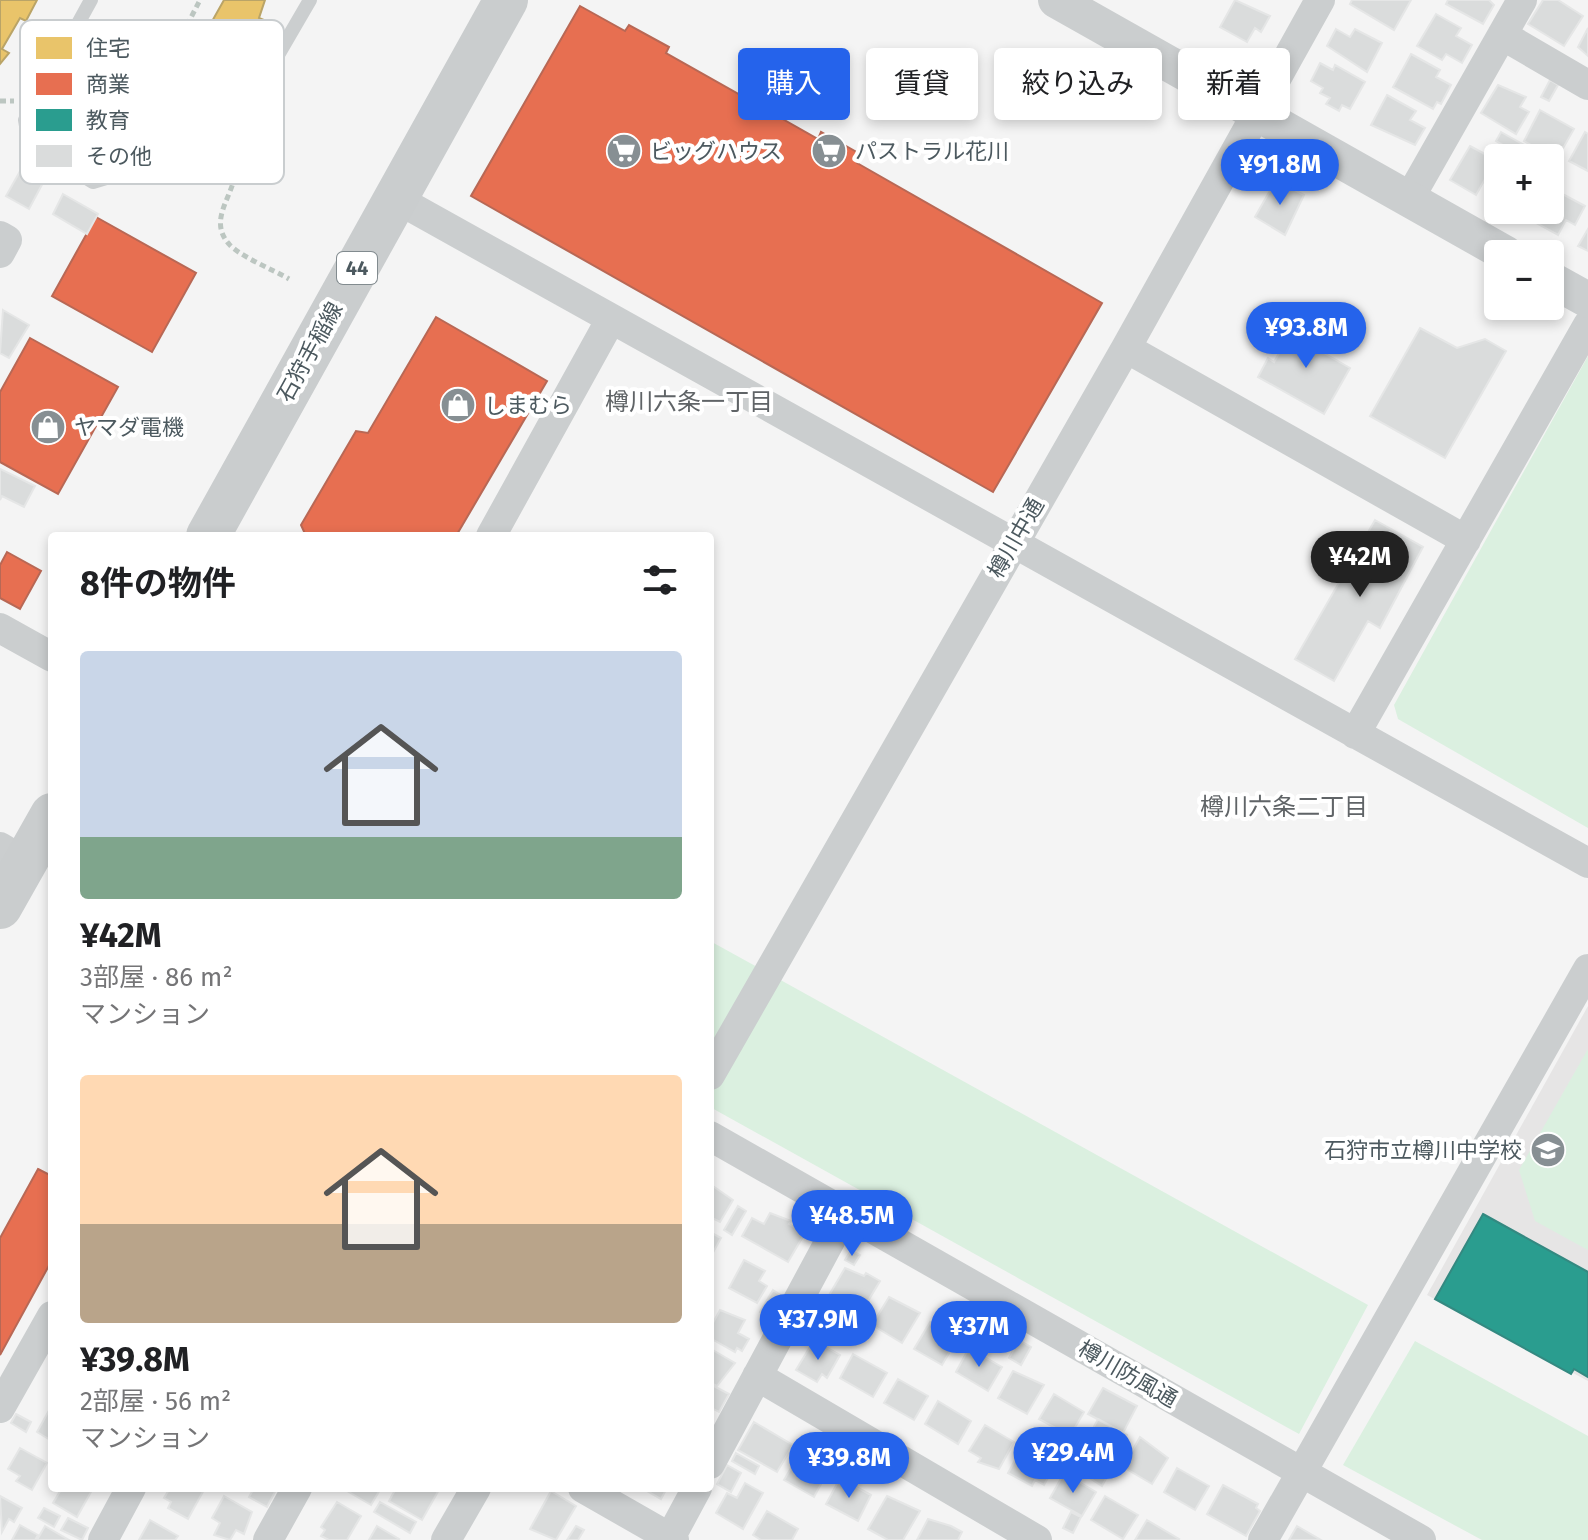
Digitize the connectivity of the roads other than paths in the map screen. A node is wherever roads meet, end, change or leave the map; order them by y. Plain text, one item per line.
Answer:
1 (91, 0) edge
2 (310, 0) edge
3 (506, 0) edge
4 (1056, 0) edge
5 (1320, 0) edge
6 (1522, 0) edge
7 (80, 20) edge
8 (1502, 35) junction
9 (284, 45) edge
10 (1290, 53) edge
11 (1178, 69) edge
12 (1588, 85) edge
13 (1252, 120) edge
14 (1268, 120) edge
15 (395, 198) junction
16 (1409, 199) junction
17 (0, 236) edge
18 (1484, 242) edge
19 (0, 253) edge
20 (1564, 287) edge
21 (1588, 300) edge
22 (611, 319) junction
23 (1588, 325) edge
24 (1126, 348) junction
25 (210, 532) edge
26 (493, 532) edge
27 (1466, 540) junction
28 (1012, 544) junction
29 (0, 628) edge
30 (48, 655) edge
31 (1355, 734) junction
32 (48, 819) edge
33 (13, 854) edge
34 (1588, 863) edge
35 (0, 907) edge
36 (1588, 969) edge
37 (714, 1068) edge
38 (714, 1138) edge
39 (845, 1213) junction
40 (48, 1323) edge
41 (757, 1376) junction
42 (0, 1408) edge
43 (714, 1457) edge
44 (1303, 1473) junction
45 (129, 1492) edge
46 (295, 1492) edge
47 (474, 1492) edge
48 (590, 1492) edge
49 (695, 1492) edge
50 (671, 1539) edge
51 (103, 1540) edge
52 (268, 1540) edge
53 (446, 1540) edge
54 (1037, 1540) edge
55 (1263, 1540) edge
56 (1421, 1540) edge

1 - 7 lane
2 - 9 lane
3 - 15 main road, 石狩手稲線 / 44
4 - 11 street
5 - 10 street, 樽川中通
6 - 8 street
8 - 12 street
8 - 16 street
13 - 24 street, 樽川中通
14 - 16 street
15 - 22 street
15 - 25 main road, 石狩手稲線 / 44
16 - 18 street
17 - 19 street
20 - 21 street
22 - 26 street
22 - 28 street
23 - 27 street
24 - 27 street
24 - 28 street, 樽川中通
27 - 31 street
28 - 31 street
28 - 37 street, 樽川中通
29 - 30 street
31 - 34 street
32 - 33 main road
33 - 35 main road
36 - 44 street
38 - 39 street, 樽川防風通
39 - 41 street
39 - 44 street, 樽川防風通
40 - 42 street
41 - 43 street
41 - 54 street
44 - 55 street
44 - 56 street, 樽川防風通
45 - 51 street
46 - 52 street
47 - 53 street
48 - 50 street
49 - 50 street

